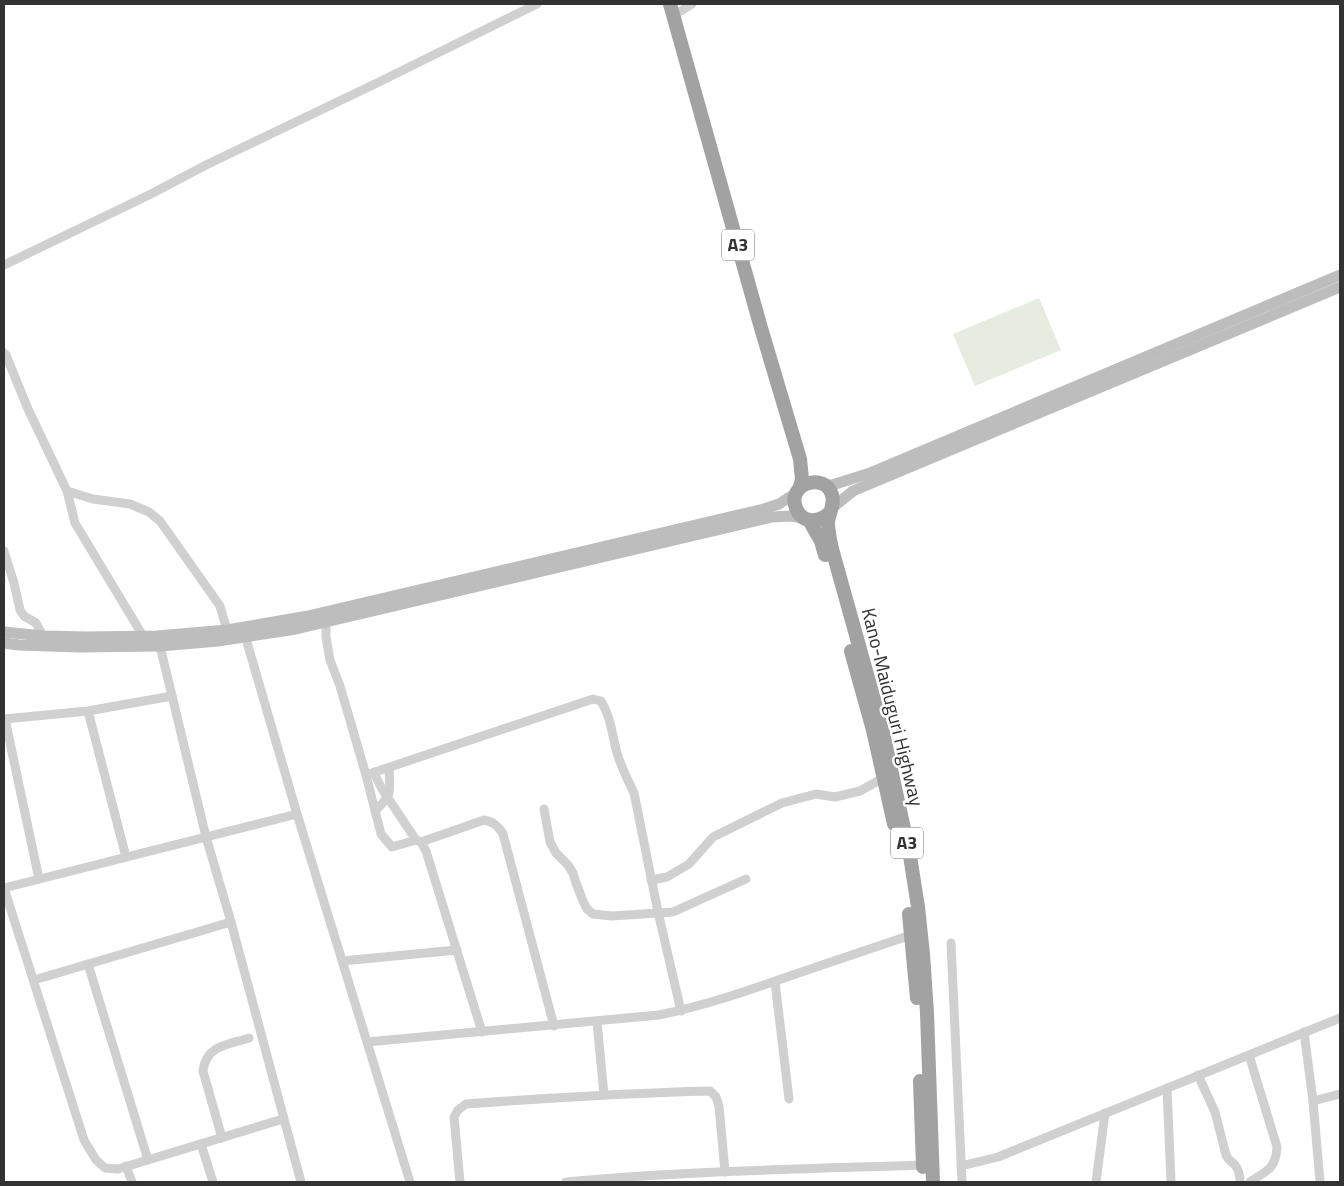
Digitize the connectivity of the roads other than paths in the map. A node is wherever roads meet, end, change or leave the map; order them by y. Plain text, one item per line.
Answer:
1 (537, 4) edge
2 (681, 5) edge
3 (4, 265) edge
4 (1340, 275) edge
5 (1340, 287) edge
6 (4, 353) edge
7 (822, 484) junction
8 (798, 490) junction
9 (67, 491) junction
10 (831, 510) junction
11 (806, 519) junction
12 (4, 551) edge
13 (326, 622) junction
14 (227, 630) junction
15 (4, 632) edge
16 (244, 632) junction
17 (43, 636) junction
18 (143, 636) junction
19 (4, 643) edge
20 (160, 646) junction
21 (172, 696) junction
22 (88, 711) junction
23 (4, 719) edge
24 (389, 768) junction
25 (370, 774) junction
26 (883, 778) junction
27 (388, 798) junction
28 (544, 809) dead end
29 (375, 811) junction
30 (297, 814) junction
31 (206, 837) junction
32 (418, 841) junction
33 (126, 857) junction
34 (39, 879) junction
35 (746, 879) dead end
36 (651, 880) junction
37 (4, 888) edge
38 (658, 912) junction
39 (231, 922) junction
40 (911, 936) junction
41 (951, 943) dead end
42 (457, 950) junction
43 (342, 961) junction
44 (88, 964) junction
45 (34, 980) junction
46 (775, 982) junction
47 (681, 1011) junction
48 (1340, 1018) edge
49 (597, 1022) junction
50 (554, 1026) junction
51 (482, 1032) junction
52 (1304, 1032) junction
53 (249, 1038) dead end
54 (367, 1042) junction
55 (1248, 1055) junction
56 (1198, 1075) junction
57 (1167, 1088) junction
58 (1340, 1094) edge
59 (604, 1095) junction
60 (789, 1099) dead end
61 (1313, 1101) junction
62 (1104, 1113) junction
63 (283, 1119) junction
64 (927, 1129) junction
65 (222, 1138) junction
66 (201, 1144) junction
67 (148, 1160) junction
68 (923, 1165) junction
69 (126, 1166) junction
70 (961, 1166) junction
71 (725, 1172) junction
72 (132, 1182) edge
73 (212, 1182) edge
74 (301, 1182) edge
75 (410, 1182) edge
76 (460, 1182) edge
77 (566, 1182) edge
78 (924, 1182) edge
79 (933, 1182) edge
80 (962, 1182) edge
81 (1096, 1182) edge
82 (1171, 1182) edge
83 (1240, 1182) edge
84 (1250, 1182) edge
85 (1320, 1182) edge

1 - 3 street
2 - 7 highway, A3
2 - 8 highway, A3
4 - 7 main road
5 - 10 main road
6 - 9 street
7 - 8 highway
7 - 10 highway, A3
8 - 11 highway, A3
8 - 16 main road
9 - 14 street
9 - 18 street
10 - 11 highway
10 - 64 highway, Kano-Maiduguri Highway / A3
11 - 13 main road
11 - 26 highway, Kano-Maiduguri Highway / A3
12 - 17 street
13 - 16 main road
13 - 25 street
14 - 16 main road
14 - 18 main road
15 - 17 main road
16 - 20 main road
16 - 30 street
17 - 18 main road
19 - 20 main road
20 - 21 street
21 - 22 street
21 - 31 street
22 - 23 street
22 - 33 street
23 - 34 street
24 - 25 street
24 - 27 street
24 - 36 street
25 - 27 street
25 - 29 street
26 - 36 street
26 - 40 highway, Kano-Maiduguri Highway / A3
27 - 29 street
27 - 32 street
28 - 38 street
29 - 32 street
30 - 31 street
30 - 43 street
31 - 33 street
31 - 39 street
32 - 42 street
32 - 50 street
33 - 34 street
34 - 37 street
35 - 38 street
36 - 38 street
37 - 45 street
38 - 47 street
39 - 44 street
39 - 63 street
40 - 46 street
40 - 64 highway, Kano-Maiduguri Highway / A3
41 - 70 street
42 - 43 street
42 - 51 street
43 - 54 street
44 - 45 street
44 - 67 street
45 - 69 street
46 - 47 street
46 - 60 street
47 - 49 street
48 - 52 street
49 - 50 street
49 - 59 street
50 - 51 street
51 - 54 street
52 - 55 street
52 - 61 street
53 - 65 street
54 - 75 street
55 - 56 street
55 - 84 street
56 - 57 street
56 - 83 street
57 - 62 street
57 - 82 street
58 - 61 street
59 - 71 street
59 - 76 street
61 - 85 street
62 - 70 street
62 - 81 street
63 - 65 street
63 - 74 street
64 - 68 highway, Kano-Maiduguri Highway / A3
64 - 79 highway, Kano-Maiduguri Highway / A3
65 - 66 street
66 - 67 street
66 - 73 street
67 - 69 street
68 - 71 street
68 - 78 highway, Kano-Maiduguri Highway / A3
69 - 72 street
70 - 80 street
71 - 77 street

